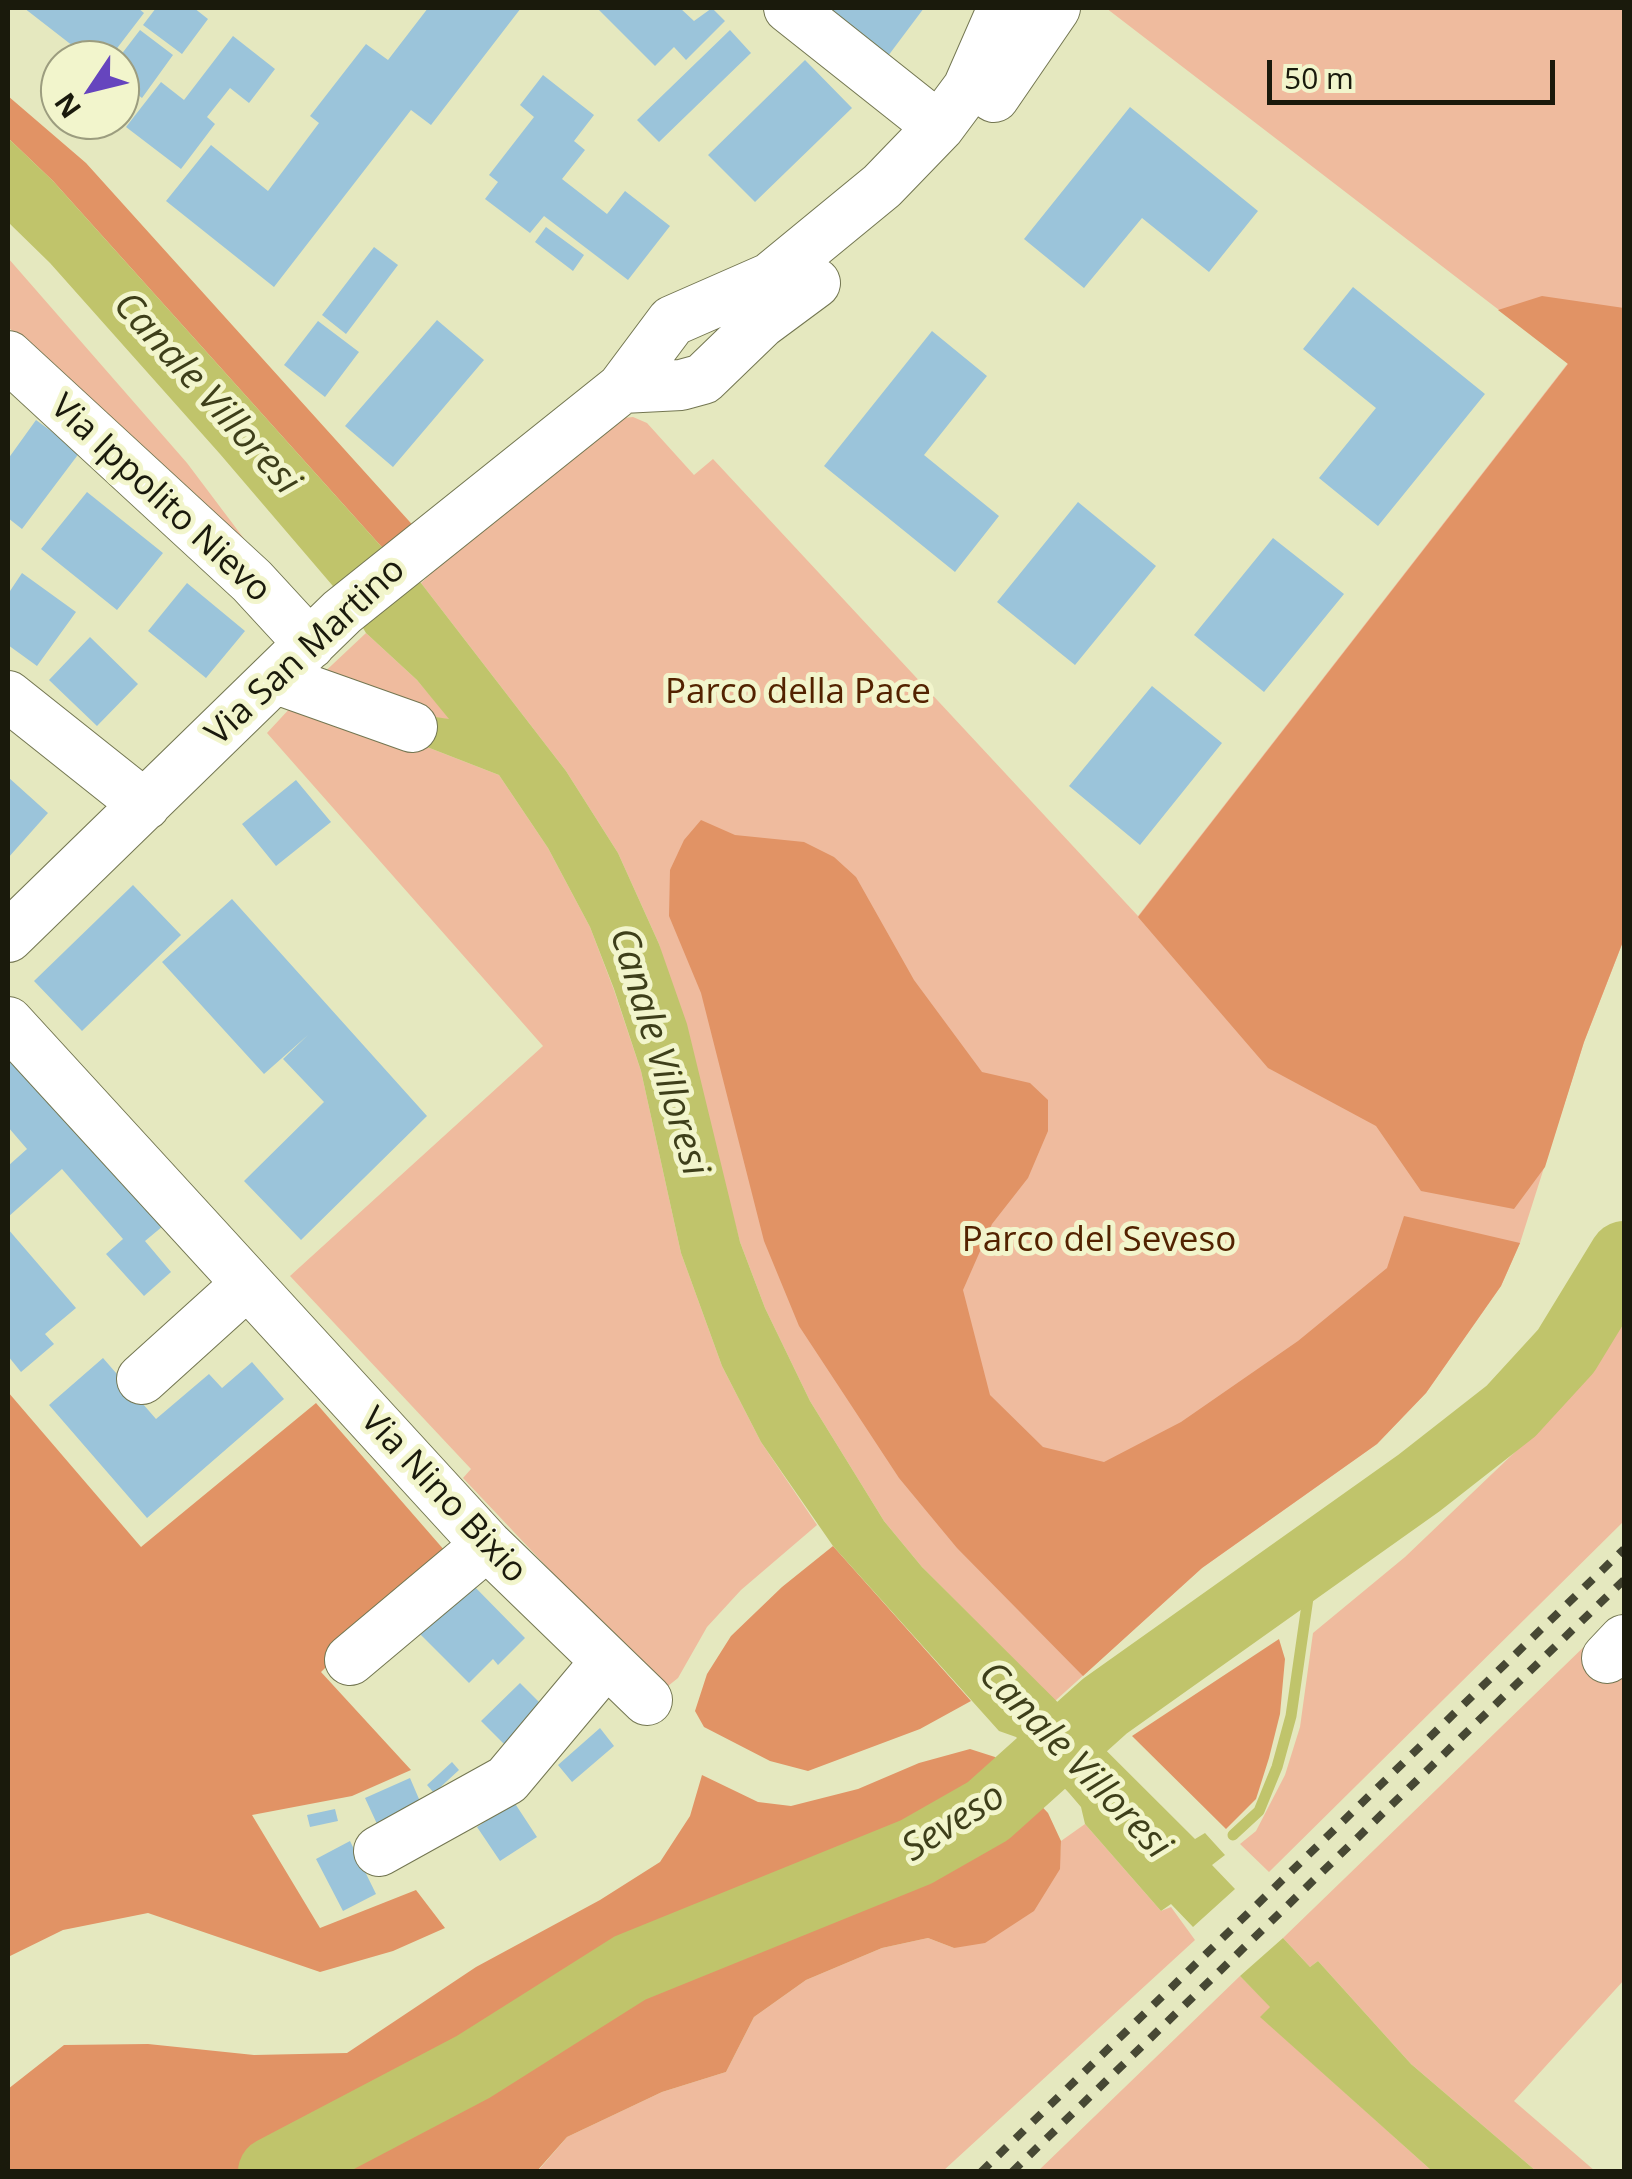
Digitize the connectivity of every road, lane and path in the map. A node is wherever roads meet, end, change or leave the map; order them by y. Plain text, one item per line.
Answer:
1 (789, 8) edge
2 (1004, 8) edge
3 (1054, 8) edge
4 (939, 128) junction
5 (8, 356) edge
6 (622, 388) junction
7 (326, 628) junction
8 (274, 678) junction
9 (8, 696) edge
10 (412, 727) dead end
11 (145, 805) junction
12 (8, 938) edge
13 (8, 1022) edge
14 (246, 1285) junction
15 (142, 1379) dead end
16 (487, 1545) junction
17 (350, 1660) dead end
18 (605, 1663) junction
19 (647, 1700) dead end
20 (378, 1851) dead end

1 - 4 street
2 - 4 street, Via San Martino
3 - 6 street
4 - 6 street, Via San Martino
5 - 7 street, Via Ippolito Nievo
6 - 7 street, Via San Martino
7 - 8 street, Via San Martino
8 - 10 street
8 - 11 street, Via San Martino
9 - 11 street
11 - 12 street, Via San Martino
13 - 14 street, Via Nino Bixio
14 - 15 street
14 - 16 street, Via Nino Bixio
16 - 17 street
16 - 18 street, Via Nino Bixio
18 - 19 street, Via Nino Bixio
18 - 20 street

